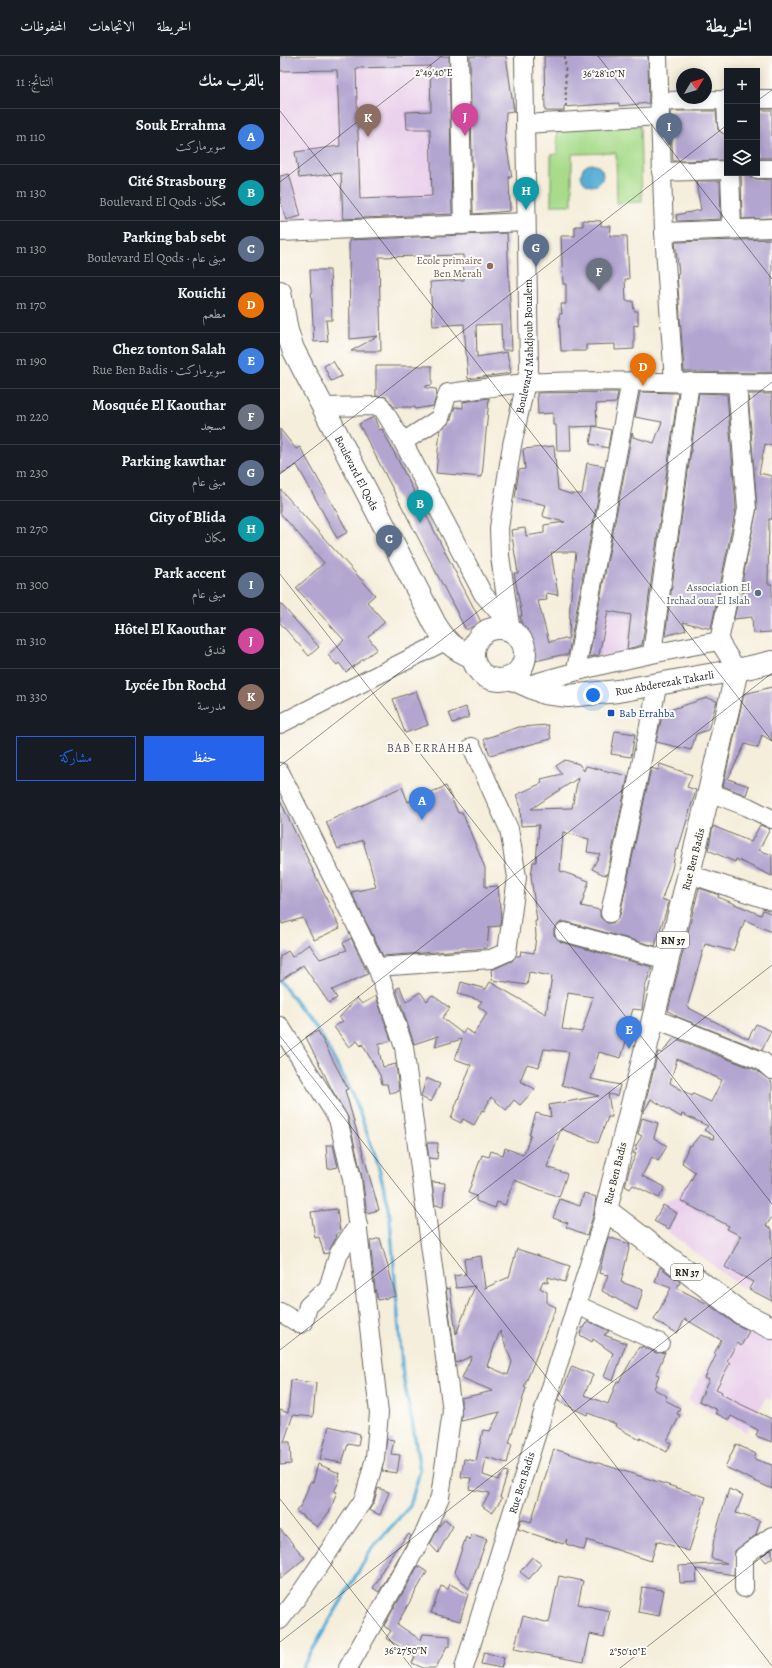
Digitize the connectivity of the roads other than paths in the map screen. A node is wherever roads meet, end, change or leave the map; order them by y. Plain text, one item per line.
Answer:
1 (459, 56) edge
2 (524, 56) edge
3 (658, 56) edge
4 (760, 99) edge
5 (772, 99) edge
6 (724, 100) edge
7 (660, 109) junction
8 (526, 124) junction
9 (760, 169) edge
10 (772, 169) edge
11 (724, 170) edge
12 (661, 172) junction
13 (730, 176) edge
14 (526, 222) junction
15 (463, 225) junction
16 (772, 228) edge
17 (732, 229) junction
18 (280, 232) edge
19 (664, 232) junction
20 (280, 292) edge
21 (631, 381) junction
22 (682, 382) junction
23 (526, 383) junction
24 (772, 383) edge
25 (737, 384) junction
26 (322, 408) junction
27 (403, 442) junction
28 (511, 628) junction
29 (445, 641) junction
30 (719, 641) junction
31 (652, 653) junction
32 (473, 657) junction
33 (772, 658) edge
34 (772, 662) edge
35 (576, 670) junction
36 (737, 670) junction
37 (518, 682) junction
38 (658, 683) junction
39 (280, 724) edge
40 (472, 747) dead end
41 (280, 772) edge
42 (709, 792) junction
43 (772, 819) edge
44 (689, 874) junction
45 (772, 901) edge
46 (610, 913) dead end
47 (564, 932) dead end
48 (668, 960) junction
49 (377, 966) junction
50 (653, 1018) junction
51 (280, 1026) edge
52 (772, 1070) edge
53 (606, 1210) junction
54 (358, 1225) junction
55 (577, 1305) junction
56 (280, 1312) edge
57 (772, 1328) edge
58 (660, 1343) dead end
59 (772, 1536) edge
60 (744, 1588) dead end
61 (280, 1620) edge
62 (348, 1668) edge
63 (464, 1668) edge

1 - 15 street
2 - 8 street, Boulevard Mahdjoub Boualem
3 - 7 street
4 - 5 street
6 - 7 street
7 - 8 street
7 - 12 street
8 - 14 street, Boulevard Mahdjoub Boualem
9 - 10 street
11 - 12 street
12 - 19 street
13 - 17 street
14 - 15 street
14 - 23 street, Boulevard Mahdjoub Boualem
15 - 18 street
16 - 17 street
17 - 19 street
19 - 22 street
20 - 26 main road, Boulevard El Qods
21 - 22 street
21 - 23 street
21 - 35 street
22 - 25 street
22 - 31 street
23 - 27 street
23 - 28 street, Boulevard Mahdjoub Boualem
24 - 25 street
25 - 30 street
26 - 27 street
26 - 29 main road, Boulevard El Qods
27 - 28 street
28 - 32 main road
28 - 37 main road
29 - 32 main road, Boulevard El Qods
29 - 39 street
30 - 31 street
30 - 36 street
31 - 35 street
32 - 37 main road
33 - 36 main road, Rue Abderezak Takarli
34 - 36 main road, Rue Abderezak Takarli
35 - 37 street
36 - 38 main road, Rue Abderezak Takarli
36 - 42 main road, Rue Ben Badis / RN 37
37 - 38 main road, Rue Abderezak Takarli
38 - 46 street
40 - 49 street
41 - 49 street
42 - 43 street
42 - 44 main road, Rue Ben Badis / RN 37
44 - 45 street
44 - 48 main road, Rue Ben Badis / RN 37
47 - 48 street
48 - 50 main road, Rue Ben Badis / RN 37
49 - 62 street
50 - 52 street
50 - 53 main road, Rue Ben Badis / RN 37
51 - 54 street
53 - 55 street, Rue Ben Badis
53 - 57 main road, RN 37
54 - 56 street
54 - 61 street
55 - 58 street
55 - 63 street, Rue Ben Badis
59 - 60 street

